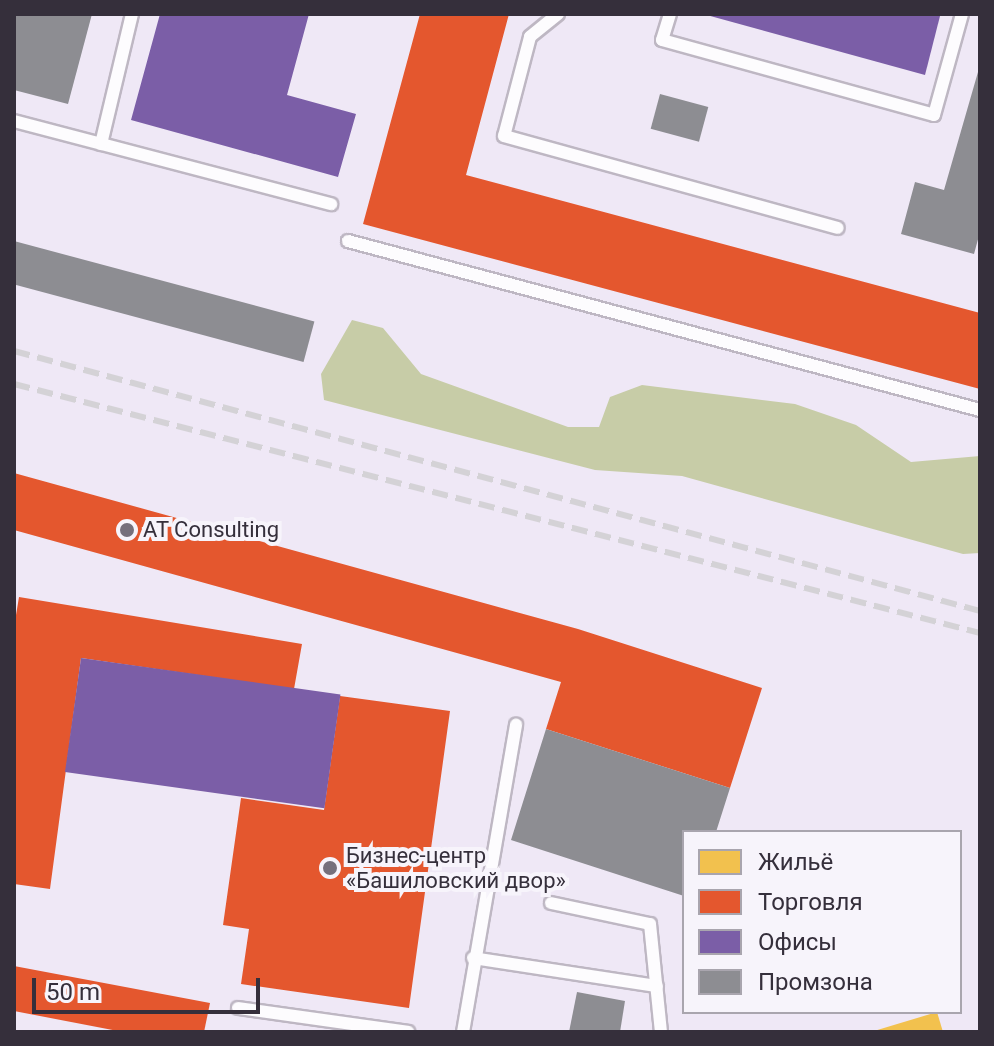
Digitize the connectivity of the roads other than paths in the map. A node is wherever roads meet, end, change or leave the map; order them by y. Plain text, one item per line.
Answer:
1 (132, 14) edge
2 (558, 14) edge
3 (670, 14) edge
4 (962, 14) edge
5 (14, 121) edge
6 (101, 144) junction
7 (331, 204) dead end
8 (838, 228) dead end
9 (348, 241) dead end
10 (980, 410) edge
11 (516, 725) dead end
12 (551, 903) dead end
13 (473, 958) junction
14 (657, 986) junction
15 (238, 1008) dead end
16 (408, 1032) edge
17 (463, 1032) edge
18 (661, 1032) edge

1 - 6 lane
2 - 8 lane
3 - 4 lane
5 - 6 lane
6 - 7 lane
9 - 10 lane
11 - 13 lane
12 - 14 lane
13 - 14 lane
13 - 17 lane
14 - 18 lane
15 - 16 lane

